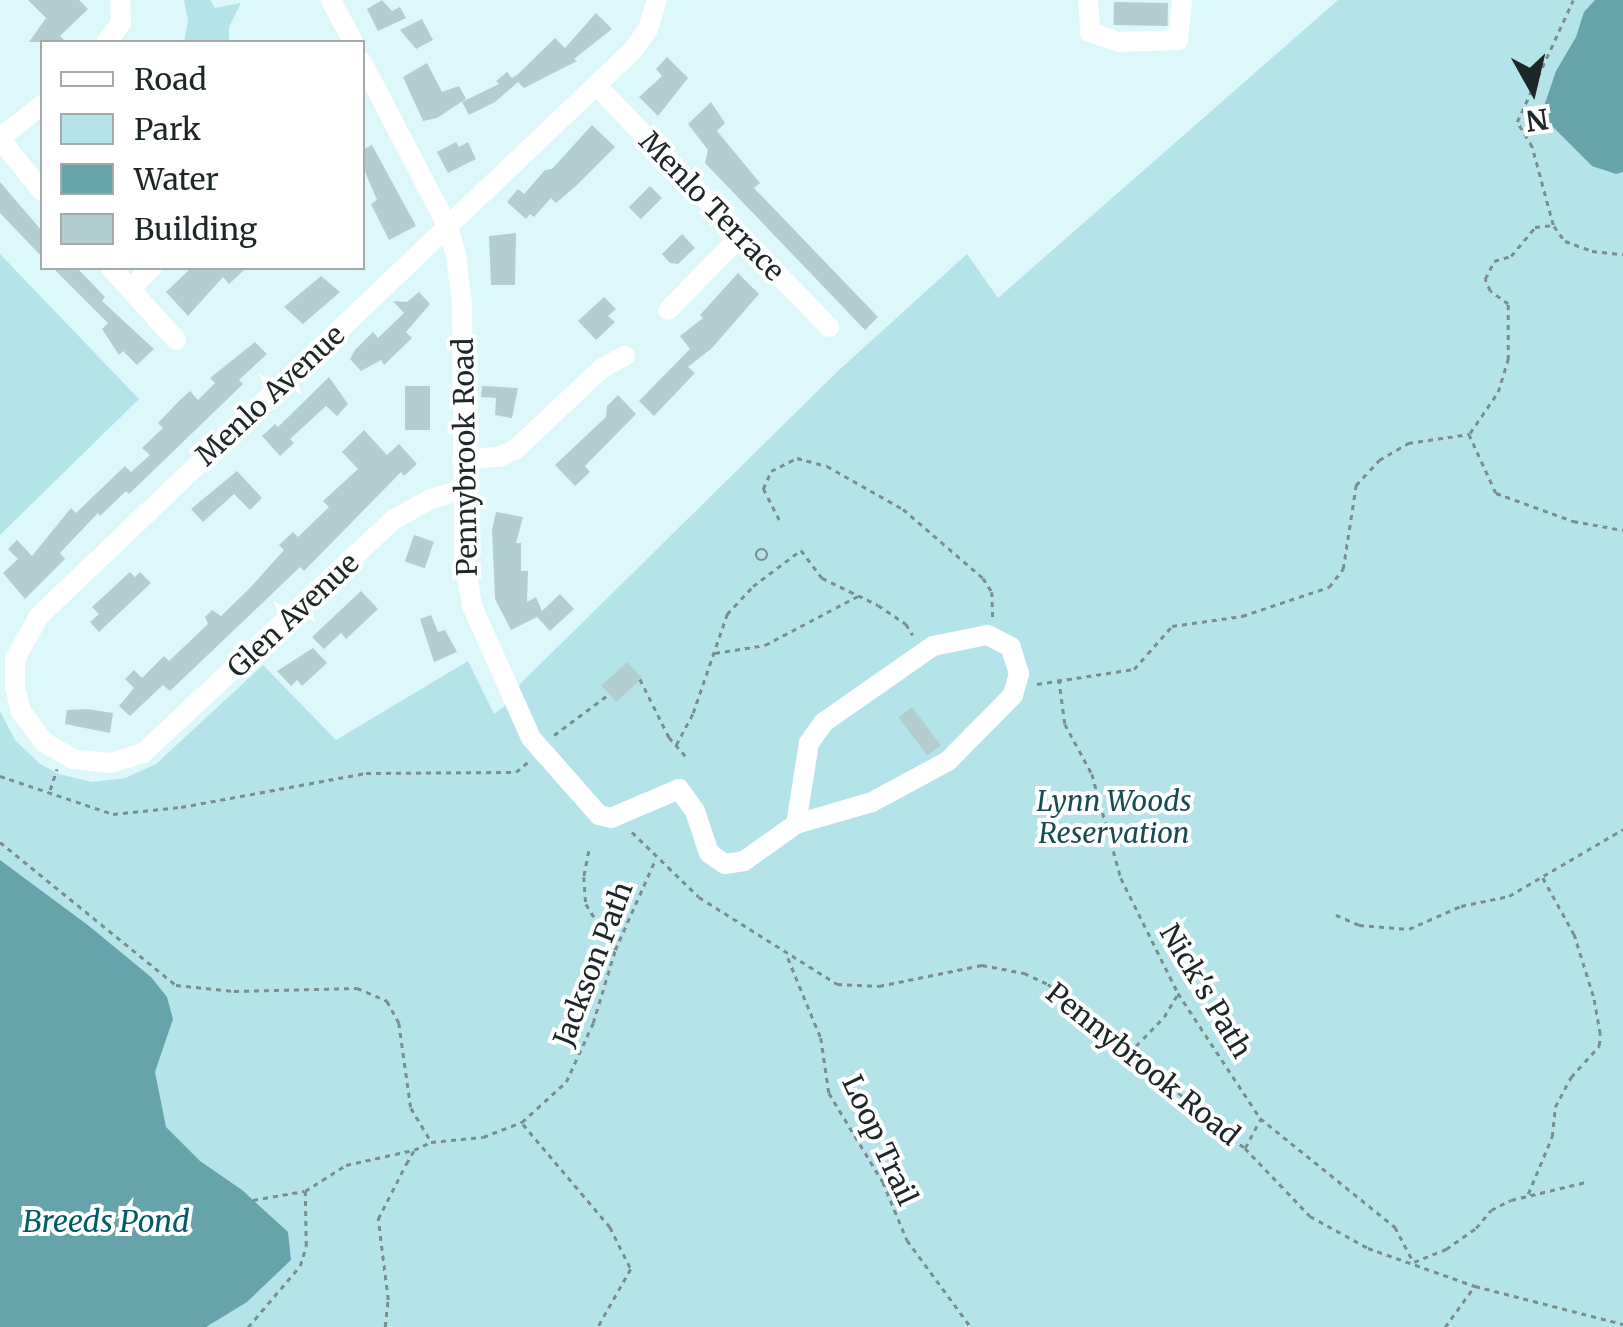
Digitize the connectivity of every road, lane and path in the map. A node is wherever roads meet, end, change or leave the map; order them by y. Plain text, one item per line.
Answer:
1 (120, 0) edge
2 (331, 0) edge
3 (657, 0) edge
4 (1088, 0) edge
5 (1174, 0) edge
6 (1182, 0) edge
7 (1573, 0) edge
8 (108, 40) edge
9 (351, 40) edge
10 (1165, 42) junction
11 (365, 71) edge
12 (596, 85) junction
13 (40, 107) edge
14 (0, 138) edge
15 (40, 188) edge
16 (1553, 225) junction
17 (448, 227) junction
18 (739, 238) junction
19 (1623, 254) edge
20 (113, 270) edge
21 (150, 270) edge
22 (130, 288) junction
23 (668, 310) dead end
24 (829, 326) dead end
25 (176, 340) dead end
26 (624, 356) dead end
27 (1469, 434) junction
28 (462, 459) junction
29 (462, 490) junction
30 (779, 520) dead end
31 (1623, 530) edge
32 (766, 560) dead end
33 (773, 570) junction
34 (859, 594) junction
35 (992, 635) junction
36 (923, 651) junction
37 (713, 653) junction
38 (640, 680) dead end
39 (1059, 680) junction
40 (1018, 683) junction
41 (609, 694) dead end
42 (676, 744) junction
43 (540, 748) junction
44 (62, 754) junction
45 (687, 758) dead end
46 (0, 776) edge
47 (50, 790) junction
48 (625, 823) junction
49 (796, 824) junction
50 (1623, 829) edge
51 (0, 842) edge
52 (589, 851) dead end
53 (656, 858) junction
54 (1542, 878) junction
55 (1336, 915) dead end
56 (615, 950) junction
57 (786, 954) junction
58 (1178, 994) junction
59 (1129, 1053) junction
60 (1260, 1118) junction
61 (522, 1122) junction
62 (431, 1142) junction
63 (1245, 1148) junction
64 (414, 1150) junction
65 (1586, 1182) dead end
66 (305, 1191) junction
67 (1527, 1195) junction
68 (253, 1200) dead end
69 (1414, 1262) junction
70 (1475, 1286) junction
71 (1623, 1324) edge
72 (248, 1327) edge
73 (386, 1327) edge
74 (598, 1327) edge
75 (971, 1327) edge
76 (1445, 1327) edge

1 - 8 street
2 - 9 street
3 - 12 street, Menlo Avenue
4 - 10 street
5 - 10 street
6 - 10 street
7 - 16 path
11 - 17 street, Pennybrook Road
12 - 17 street, Menlo Avenue
12 - 18 street, Menlo Terrace
13 - 14 street
14 - 15 street
16 - 19 path
16 - 27 path
17 - 28 street, Pennybrook Road
17 - 44 street, Menlo Avenue
18 - 23 street
18 - 24 street, Menlo Terrace
20 - 22 street
21 - 22 street
22 - 25 street
26 - 28 street
27 - 31 path
27 - 39 path
28 - 29 street, Pennybrook Road
29 - 43 street, Pennybrook Road
29 - 44 street, Glen Avenue
30 - 35 path
32 - 33 path
33 - 34 path
33 - 37 path
34 - 36 path
34 - 37 path
35 - 36 street
35 - 40 street
36 - 49 street
37 - 42 path
38 - 42 path
39 - 40 path
39 - 58 path, Nick's Path
40 - 49 street
41 - 43 path
42 - 45 path
43 - 47 path
43 - 48 street, Pennybrook Road
44 - 47 path
46 - 47 path
48 - 49 street
48 - 53 path, Pennybrook Road
50 - 54 path
51 - 62 path
52 - 56 path
53 - 56 path, Jackson Path
53 - 57 path, Pennybrook Road
54 - 55 path
54 - 67 path
56 - 61 path, Jackson Path
57 - 59 path, Pennybrook Road
57 - 75 path, Loop Trail
58 - 59 path
58 - 60 path, Nick's Path
59 - 63 path, Pennybrook Road
60 - 63 path
60 - 69 path, Nick's Path
61 - 62 path, Jackson Path
61 - 74 path
62 - 64 path, Jackson Path
63 - 69 path, Pennybrook Road
64 - 66 path, Jackson Path
64 - 73 path
65 - 67 path
66 - 68 path
66 - 72 path
67 - 69 path
69 - 70 path, Pennybrook Road
70 - 71 path, Pennybrook Road
70 - 76 path

